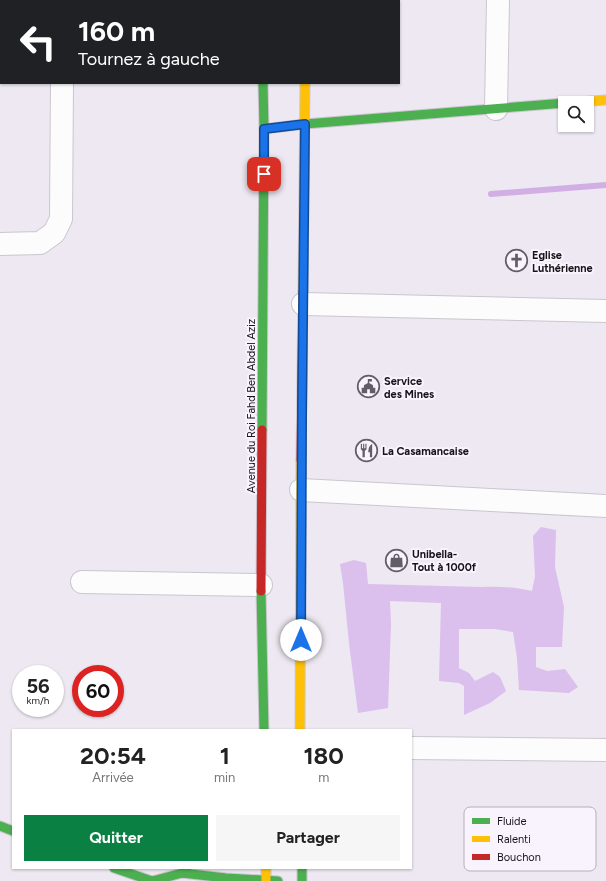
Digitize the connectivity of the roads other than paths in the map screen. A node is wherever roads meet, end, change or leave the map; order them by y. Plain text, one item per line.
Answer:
1 (498, 0) edge
2 (62, 84) edge
3 (263, 84) edge
4 (306, 84) edge
5 (606, 100) edge
6 (594, 101) edge
7 (558, 104) edge
8 (496, 109) junction
9 (305, 124) junction
10 (264, 129) junction
11 (0, 244) edge
12 (303, 304) junction
13 (606, 311) edge
14 (301, 490) junction
15 (606, 506) edge
16 (82, 582) dead end
17 (261, 585) junction
18 (264, 729) edge
19 (300, 729) edge
20 (412, 748) edge
21 (606, 750) edge
22 (0, 826) edge
23 (12, 831) edge
24 (117, 869) edge
25 (266, 869) edge
26 (302, 869) edge
27 (185, 871) edge
28 (152, 881) edge
29 (266, 881) edge
30 (278, 881) edge
31 (302, 881) edge

1 - 8 street
2 - 11 street
3 - 10 main road, Avenue du Roi Fahd Ben Abdel Aziz
4 - 9 main road
5 - 6 main road
7 - 8 main road
8 - 9 main road
9 - 10 main road
9 - 12 main road
10 - 17 main road, Avenue du Roi Fahd Ben Abdel Aziz
12 - 13 street
12 - 14 main road
14 - 15 street
14 - 19 main road
16 - 17 street
17 - 18 main road, Avenue du Roi Fahd Ben Abdel Aziz
20 - 21 street
22 - 23 main road
24 - 28 main road
25 - 29 main road
26 - 31 main road
27 - 28 main road
27 - 29 main road
29 - 30 main road

